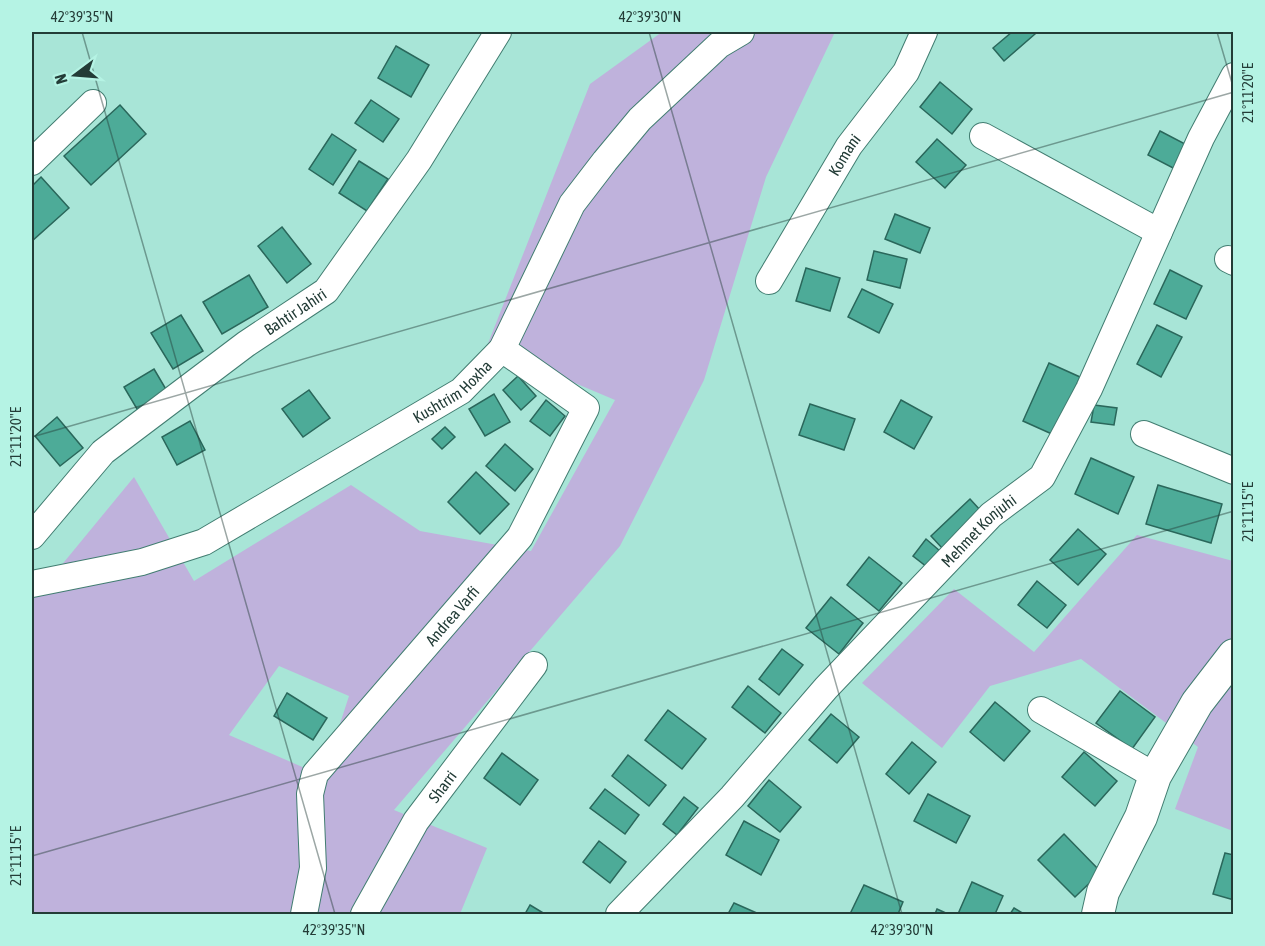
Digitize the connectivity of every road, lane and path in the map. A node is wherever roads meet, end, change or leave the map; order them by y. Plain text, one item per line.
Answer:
1 (498, 32) edge
2 (741, 32) edge
3 (924, 32) edge
4 (1233, 76) edge
5 (93, 102) dead end
6 (983, 136) dead end
7 (32, 162) edge
8 (1159, 232) junction
9 (769, 281) dead end
10 (502, 349) junction
11 (1144, 434) dead end
12 (1233, 471) edge
13 (32, 536) edge
14 (32, 584) edge
15 (1233, 655) edge
16 (534, 666) dead end
17 (1041, 710) dead end
18 (1155, 776) junction
19 (304, 915) edge
20 (364, 915) edge
21 (619, 915) edge
22 (1098, 915) edge

1 - 13 street, Bahtir Jahiri
2 - 10 street, Kushtrim Hoxha
3 - 9 street, Komani
4 - 8 street, Mehmet Konjuhi
5 - 7 street
6 - 8 street
8 - 21 street, Mehmet Konjuhi
10 - 14 street, Kushtrim Hoxha
10 - 19 street, Andrea Varfi
11 - 12 street
15 - 18 street
16 - 20 street, Sharri
17 - 18 street
18 - 22 street

